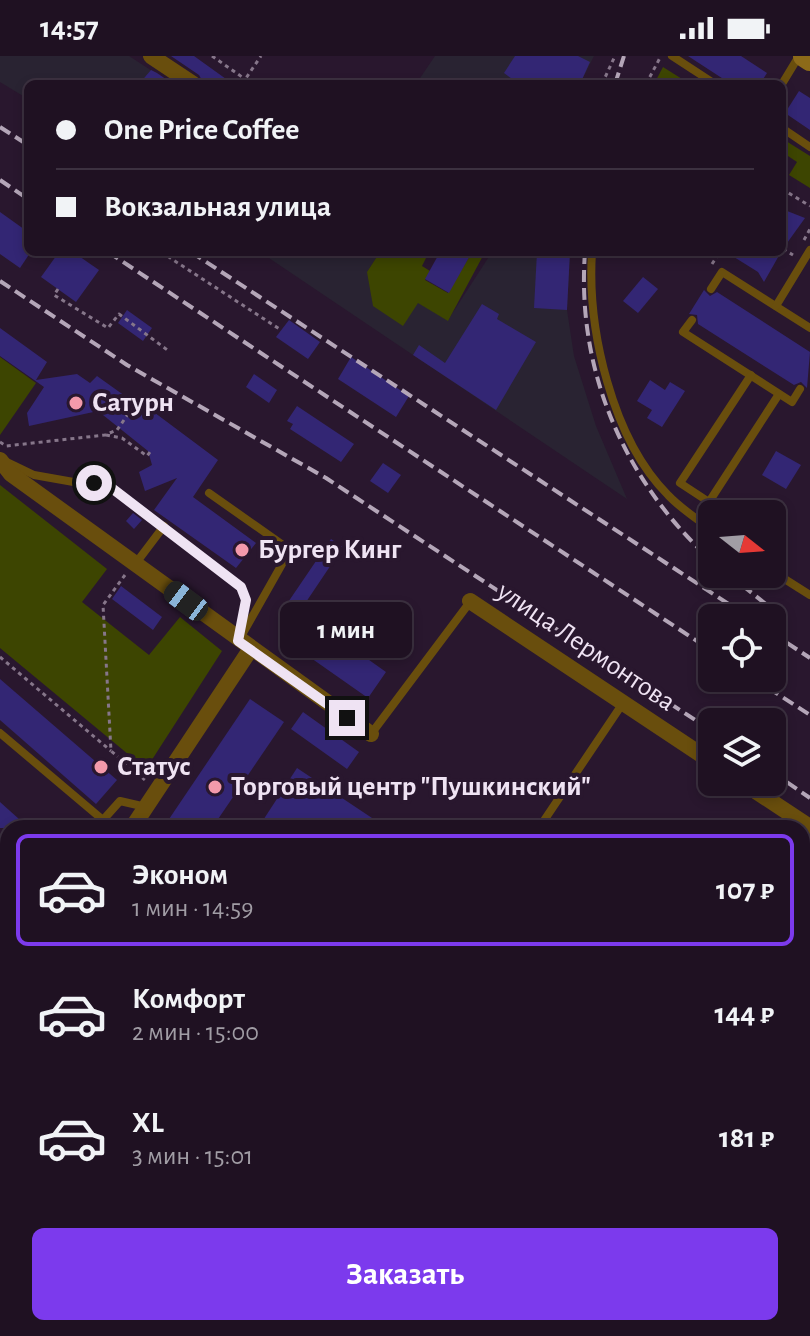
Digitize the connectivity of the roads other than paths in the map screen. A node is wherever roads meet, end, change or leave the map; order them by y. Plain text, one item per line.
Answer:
1 (672, 56) edge
2 (801, 56) edge
3 (155, 57) edge
4 (810, 60) edge
5 (187, 80) edge
6 (709, 80) edge
7 (785, 80) edge
8 (786, 131) edge
9 (810, 147) edge
10 (810, 250) edge
11 (592, 256) edge
12 (711, 289) dead end
13 (776, 306) junction
14 (692, 320) dead end
15 (810, 328) edge
16 (751, 375) junction
17 (800, 389) dead end
18 (779, 394) junction
19 (2, 455) edge
20 (209, 493) dead end
21 (698, 519) edge
22 (164, 526) junction
23 (136, 563) junction
24 (786, 580) edge
25 (810, 595) edge
26 (470, 601) joint
27 (244, 645) junction
28 (623, 703) junction
29 (0, 733) edge
30 (371, 734) joint
31 (698, 753) edge
32 (763, 796) edge
33 (146, 807) junction
34 (137, 820) edge
35 (544, 820) edge
36 (799, 820) edge

1 - 6 lane
2 - 4 street
2 - 7 lane
3 - 5 street
8 - 9 lane
10 - 13 lane
11 - 21 lane
12 - 13 lane
13 - 15 lane
14 - 16 lane
16 - 18 lane
16 - 18 lane
17 - 18 lane
19 - 22 lane
19 - 23 street
20 - 27 lane
22 - 23 lane
22 - 27 lane
23 - 27 street
24 - 25 lane
26 - 28 street, улица Лермонтова
26 - 30 lane
27 - 30 street
27 - 33 street
28 - 31 street, улица Лермонтова
28 - 35 lane
29 - 33 lane
32 - 36 street
33 - 34 street

